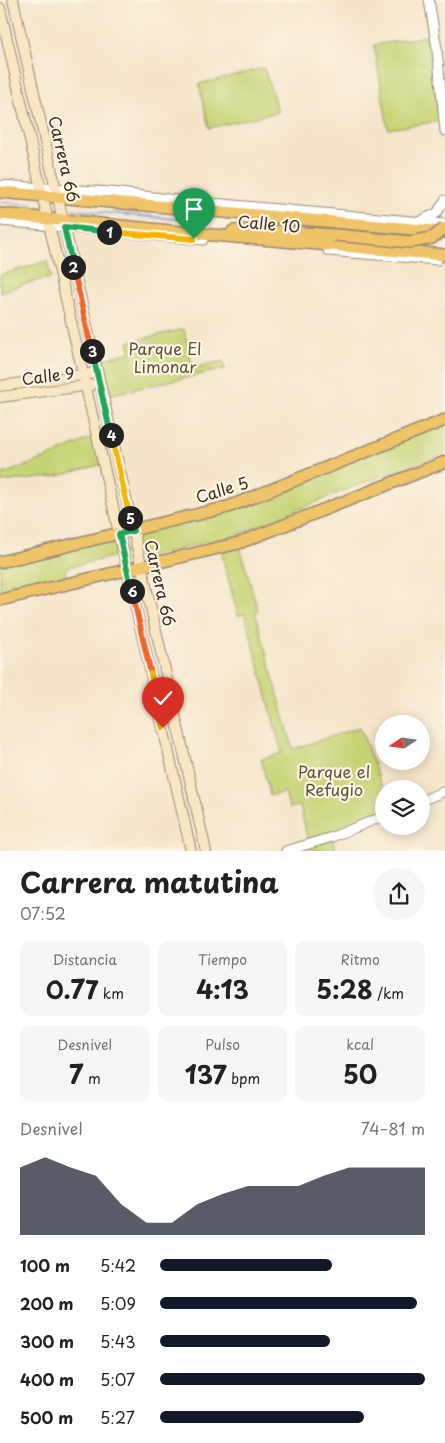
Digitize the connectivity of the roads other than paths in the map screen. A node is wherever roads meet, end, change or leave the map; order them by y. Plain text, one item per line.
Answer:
1 (13, 0) edge
2 (429, 0) edge
3 (0, 8) edge
4 (445, 131) edge
5 (0, 185) edge
6 (0, 192) edge
7 (42, 192) junction
8 (57, 193) junction
9 (445, 200) edge
10 (243, 210) junction
11 (0, 214) edge
12 (0, 221) edge
13 (371, 221) junction
14 (413, 221) junction
15 (48, 222) junction
16 (63, 223) junction
17 (445, 224) edge
18 (445, 230) edge
19 (201, 234) junction
20 (373, 252) junction
21 (445, 254) edge
22 (445, 260) edge
23 (98, 373) junction
24 (83, 375) junction
25 (100, 384) junction
26 (0, 386) edge
27 (86, 386) junction
28 (0, 397) edge
29 (445, 420) edge
30 (445, 462) edge
31 (133, 531) junction
32 (119, 534) junction
33 (0, 562) edge
34 (141, 566) junction
35 (127, 570) junction
36 (0, 598) edge
37 (445, 791) edge
38 (430, 797) edge
39 (375, 820) edge
40 (191, 850) edge
41 (206, 850) edge
42 (286, 850) edge

1 - 8 main road, Carrera 66
2 - 4 street
3 - 7 main road, Carrera 66
5 - 7 street, Calle 10
6 - 7 main road, Calle 10
7 - 8 main road, Calle 10
7 - 15 main road, Carrera 66
8 - 10 main road, Calle 10
8 - 16 main road, Carrera 66
9 - 14 street
10 - 13 street, Calle 10
10 - 13 main road, Calle 10
11 - 15 main road, Calle 10
12 - 15 street, Calle 10
13 - 14 street, Calle 10
13 - 18 main road, Calle 10
14 - 17 street, Calle 10
15 - 16 main road, Calle 10
15 - 24 main road, Carrera 66
16 - 19 main road, Calle 10
16 - 20 street, Calle 10
16 - 23 main road, Carrera 66
18 - 19 main road, bridge
19 - 20 main road, Calle 10
20 - 21 main road, Calle 10
20 - 22 street, Calle 10
23 - 24 main road, Calle 9
23 - 25 main road, Carrera 66
24 - 26 main road, Calle 9
24 - 27 main road, Carrera 66
25 - 27 main road, Calle 9
25 - 31 main road, Carrera 66
27 - 28 main road, Calle 9
27 - 32 main road, Carrera 66
29 - 31 main road, Calle 5
30 - 34 main road
31 - 32 main road, Calle 5
31 - 34 main road, Carrera 66
32 - 33 main road, Calle 5
32 - 35 main road, Carrera 66
34 - 35 main road
34 - 41 main road, Carrera 66
35 - 36 main road
35 - 40 main road, Carrera 66
37 - 38 street
39 - 42 street

